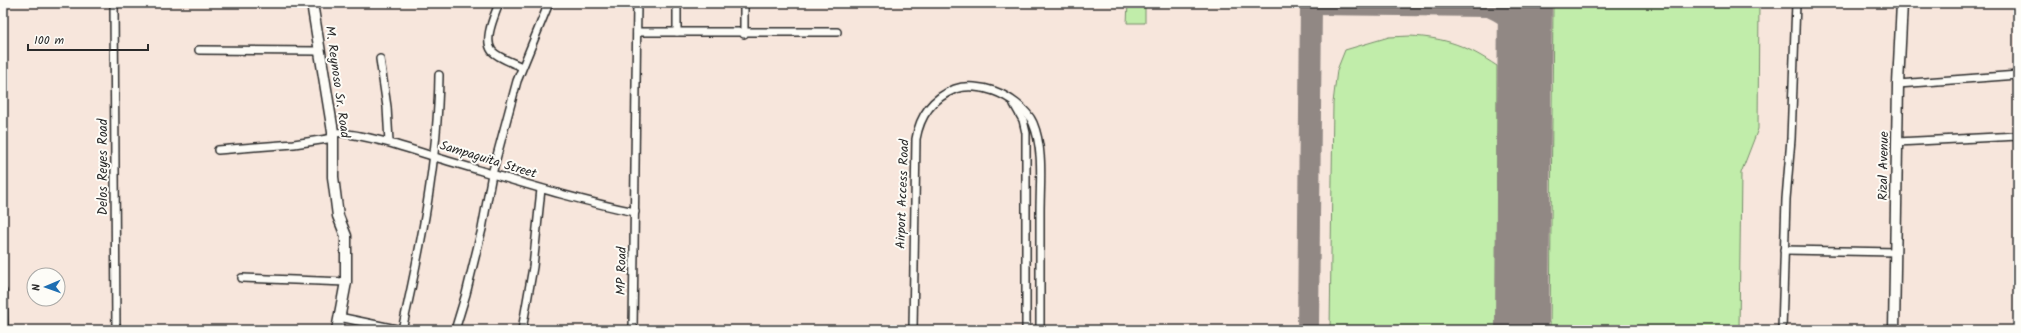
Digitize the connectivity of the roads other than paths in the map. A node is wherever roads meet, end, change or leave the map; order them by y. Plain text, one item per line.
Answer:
1 (114, 3) edge
2 (312, 3) edge
3 (499, 3) edge
4 (549, 3) edge
5 (637, 3) edge
6 (678, 3) edge
7 (744, 3) edge
8 (1796, 3) edge
9 (1902, 3) edge
10 (637, 32) junction
11 (677, 32) junction
12 (837, 32) dead end
13 (744, 34) junction
14 (199, 50) dead end
15 (320, 51) junction
16 (380, 59) dead end
17 (522, 67) junction
18 (439, 75) dead end
19 (2018, 75) edge
20 (1898, 84) junction
21 (1013, 102) junction
22 (334, 135) junction
23 (2018, 136) edge
24 (389, 142) junction
25 (1897, 142) junction
26 (218, 150) dead end
27 (434, 157) junction
28 (492, 174) junction
29 (541, 189) junction
30 (635, 212) junction
31 (1784, 250) junction
32 (1896, 252) junction
33 (242, 278) dead end
34 (346, 282) junction
35 (3, 292) edge
36 (339, 317) junction
37 (4, 330) edge
38 (116, 330) edge
39 (337, 330) edge
40 (401, 330) edge
41 (455, 330) edge
42 (522, 330) edge
43 (633, 330) edge
44 (913, 330) edge
45 (1026, 330) edge
46 (1040, 330) edge
47 (1782, 330) edge
48 (1894, 330) edge

1 - 38 street, Delos Reyes Road
2 - 15 street, M. Reynoso Sr. Road
3 - 17 street
4 - 17 street
5 - 10 street, MP Road
6 - 11 street
7 - 13 street
8 - 31 street
9 - 20 street, Rizal Avenue
10 - 11 street
10 - 30 street, MP Road
11 - 13 street
12 - 13 street
14 - 15 street
15 - 22 street, M. Reynoso Sr. Road
16 - 24 street
17 - 28 street
18 - 27 street
19 - 20 street
20 - 25 street, Rizal Avenue
21 - 44 street, Airport Access Road
21 - 45 street
21 - 46 street, Airport Access Road
22 - 24 street, Sampaguita Street
22 - 26 street, Sampaguita Street
22 - 34 street, M. Reynoso Sr. Road
23 - 25 street
24 - 27 street, Sampaguita Street
25 - 32 street, Rizal Avenue
27 - 28 street, Sampaguita Street
27 - 40 street
28 - 29 street, Sampaguita Street
28 - 41 street
29 - 30 street, Sampaguita Street
29 - 42 street
30 - 43 street, MP Road
31 - 32 street
31 - 47 street
32 - 48 street, Rizal Avenue
33 - 34 street
34 - 36 street, M. Reynoso Sr. Road
35 - 37 street
36 - 39 street, M. Reynoso Sr. Road
36 - 40 street

